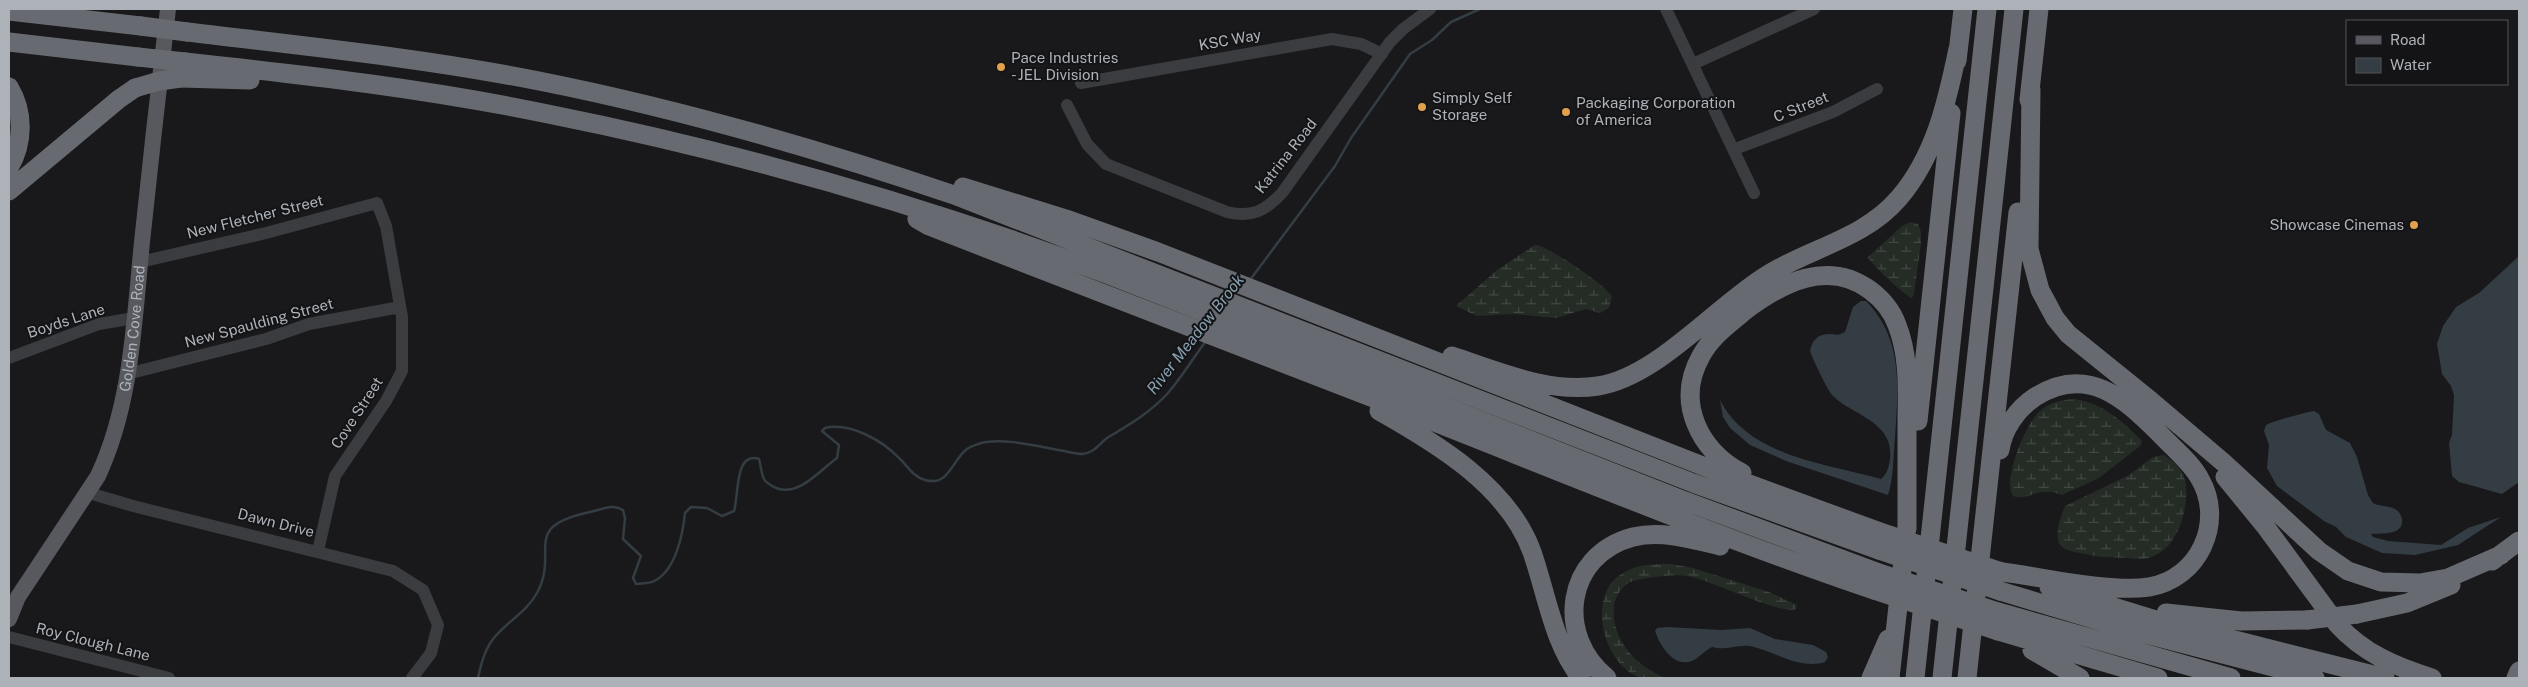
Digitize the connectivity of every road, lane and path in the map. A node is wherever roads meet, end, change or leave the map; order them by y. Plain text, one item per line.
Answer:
1 (168, 9) edge
2 (1430, 9) edge
3 (1666, 9) edge
4 (1814, 9) edge
5 (1962, 9) edge
6 (1987, 9) edge
7 (2014, 9) edge
8 (2039, 9) edge
9 (9, 11) edge
10 (9, 42) edge
11 (1958, 49) junction
12 (1382, 54) junction
13 (1693, 64) junction
14 (183, 70) junction
15 (1081, 83) dead end
16 (9, 87) edge
17 (2031, 88) junction
18 (1877, 89) dead end
19 (1067, 105) dead end
20 (1735, 149) junction
21 (830, 155) junction
22 (9, 168) edge
23 (9, 191) edge
24 (1754, 193) dead end
25 (890, 201) junction
26 (377, 203) joint
27 (140, 262) junction
28 (400, 307) junction
29 (1313, 314) junction
30 (134, 318) junction
31 (9, 358) edge
32 (127, 374) junction
33 (1343, 386) junction
34 (2164, 412) junction
35 (1989, 484) junction
36 (89, 493) junction
37 (1826, 512) junction
38 (1907, 529) junction
39 (2519, 542) edge
40 (318, 551) junction
41 (2501, 555) junction
42 (2002, 572) junction
43 (1875, 581) junction
44 (2058, 590) junction
45 (1898, 609) junction
46 (9, 619) edge
47 (1998, 631) junction
48 (1971, 635) junction
49 (9, 636) edge
50 (2519, 671) edge
51 (169, 678) edge
52 (412, 678) edge
53 (1581, 678) edge
54 (1607, 678) edge
55 (1871, 678) edge
56 (1890, 678) edge
57 (1915, 678) edge
58 (1942, 678) edge
59 (1967, 678) edge
60 (1972, 678) edge
61 (2080, 678) edge
62 (2158, 678) edge
63 (2231, 678) edge
64 (2315, 678) edge
65 (2385, 678) edge
66 (2432, 678) edge
67 (2516, 678) edge

1 - 27 main road, Golden Cove Road
2 - 12 street, Katrina Road
3 - 13 street
4 - 13 street
5 - 11 highway
6 - 57 highway
7 - 58 highway
8 - 17 highway
9 - 21 highway, bridge
10 - 14 highway, bridge
11 - 29 highway
11 - 38 highway
12 - 15 street, KSC Way
12 - 19 street, Katrina Road
13 - 20 street
14 - 23 highway, bridge
14 - 25 highway
16 - 22 highway
17 - 34 highway
17 - 35 highway
18 - 20 street, C Street
20 - 24 street
21 - 29 highway
21 - 64 highway, bridge
25 - 33 highway
25 - 43 highway
26 - 27 street, New Fletcher Street
26 - 28 street, Cove Street
27 - 30 main road, Golden Cove Road
28 - 32 street, New Spaulding Street
28 - 40 street, Cove Street
29 - 37 highway
30 - 31 street, Boyds Lane
30 - 32 main road, Golden Cove Road
32 - 36 main road, Golden Cove Road
33 - 43 highway
33 - 53 highway
34 - 41 highway
34 - 66 highway
35 - 42 highway
35 - 48 highway
36 - 40 street, Dawn Drive
36 - 46 main road, Golden Cove Road
37 - 38 highway
37 - 42 highway, bridge
38 - 45 highway
39 - 41 highway
40 - 52 street, Dawn Drive
41 - 44 highway, bridge
42 - 44 highway
43 - 47 highway, bridge
43 - 54 highway
43 - 63 highway, bridge
44 - 65 highway
45 - 55 highway
45 - 56 highway
47 - 61 highway
47 - 62 highway
48 - 59 highway
48 - 60 highway
49 - 51 street, Roy Clough Lane
50 - 67 highway

